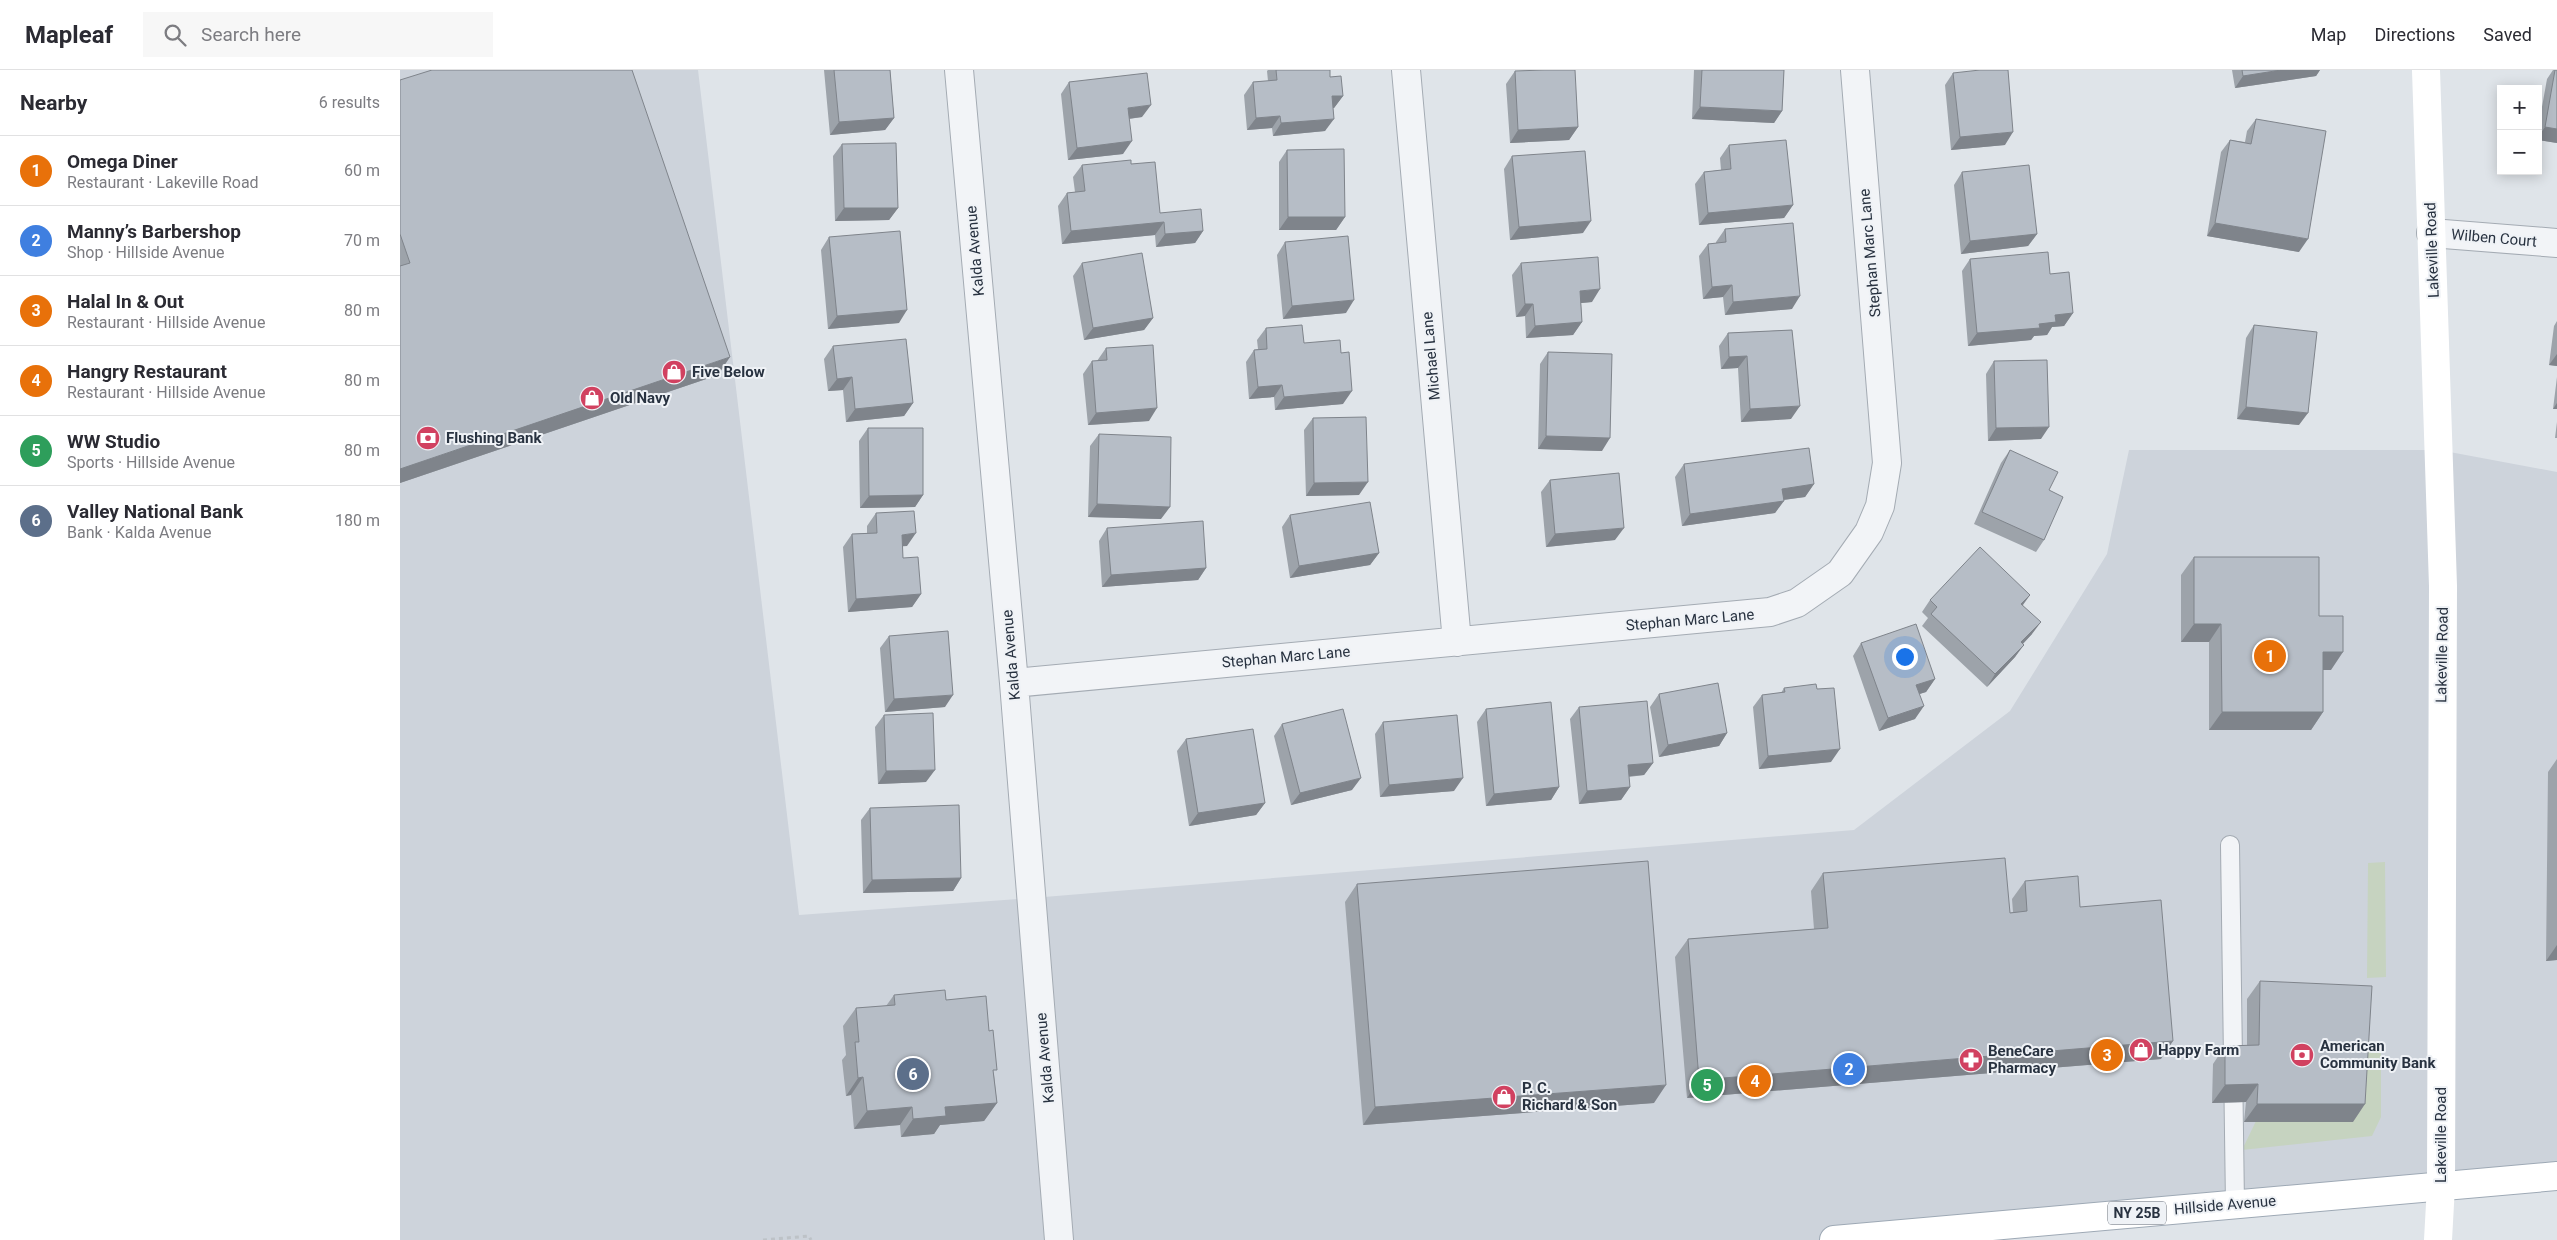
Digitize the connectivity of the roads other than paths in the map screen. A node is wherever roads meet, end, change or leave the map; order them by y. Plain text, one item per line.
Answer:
1 (959, 70) edge
2 (1406, 70) edge
3 (1855, 70) edge
4 (2426, 70) edge
5 (2432, 233) junction
6 (2557, 243) edge
7 (1456, 642) junction
8 (1014, 683) junction
9 (2230, 845) dead end
10 (2557, 1176) edge
11 (2441, 1186) junction
12 (2235, 1204) junction
13 (1060, 1240) edge
14 (1834, 1240) edge
15 (2438, 1240) edge

1 - 8 street, Kalda Avenue
2 - 7 street, Michael Lane
3 - 7 street, Stephan Marc Lane
4 - 5 main road, Lakeville Road
5 - 6 street, Wilben Court
5 - 11 main road, Lakeville Road
7 - 8 street, Stephan Marc Lane
8 - 13 street, Kalda Avenue
9 - 12 lane
10 - 11 main road, Hillside Avenue / NY 25B
11 - 12 main road, Hillside Avenue / NY 25B
11 - 15 main road, Lakeville Road
12 - 14 main road, Hillside Avenue / NY 25B

